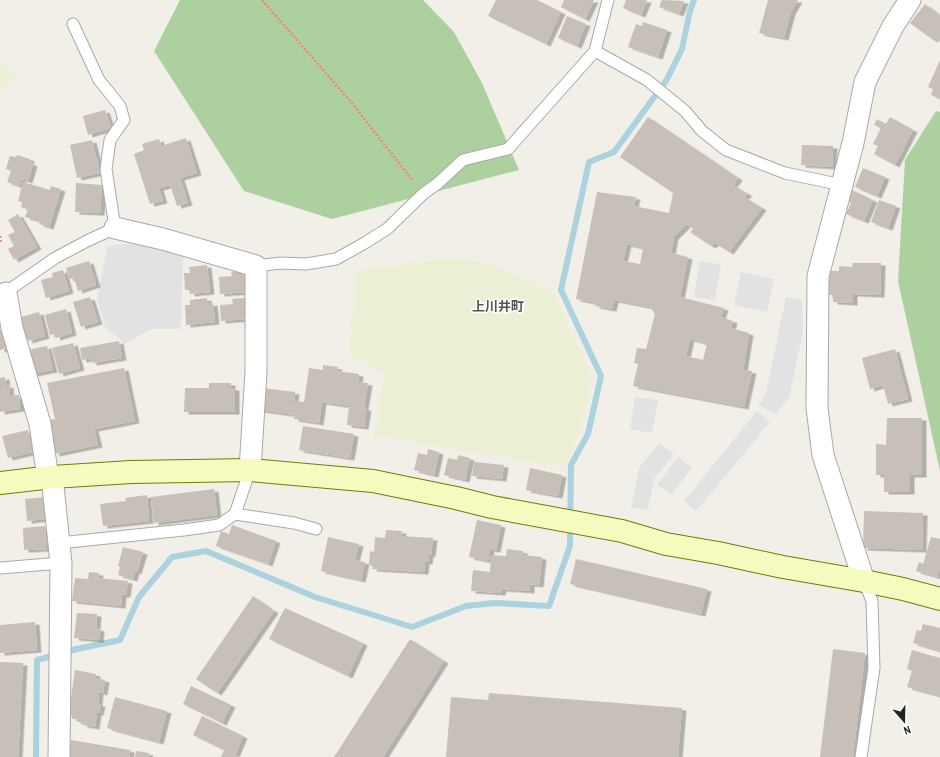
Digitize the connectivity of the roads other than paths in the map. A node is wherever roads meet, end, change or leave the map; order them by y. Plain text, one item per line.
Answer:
1 (608, 0) edge
2 (910, 0) edge
3 (73, 24) dead end
4 (595, 51) junction
5 (842, 185) junction
6 (115, 228) junction
7 (256, 266) junction
8 (3, 295) edge
9 (250, 470) junction
10 (50, 478) junction
11 (0, 483) edge
12 (235, 514) junction
13 (316, 529) dead end
14 (59, 543) junction
15 (61, 563) junction
16 (0, 568) edge
17 (864, 581) junction
18 (940, 599) edge
19 (59, 757) edge
20 (861, 757) edge

1 - 4 lane
2 - 5 street
3 - 6 lane
4 - 5 lane
4 - 7 lane
5 - 17 street
6 - 7 street
6 - 8 lane
7 - 9 street
8 - 10 street
9 - 10 street
9 - 12 lane
9 - 17 street
10 - 11 street
10 - 14 street
12 - 13 lane
12 - 14 lane
14 - 15 street
15 - 16 lane
15 - 19 street
17 - 18 street
17 - 20 lane

